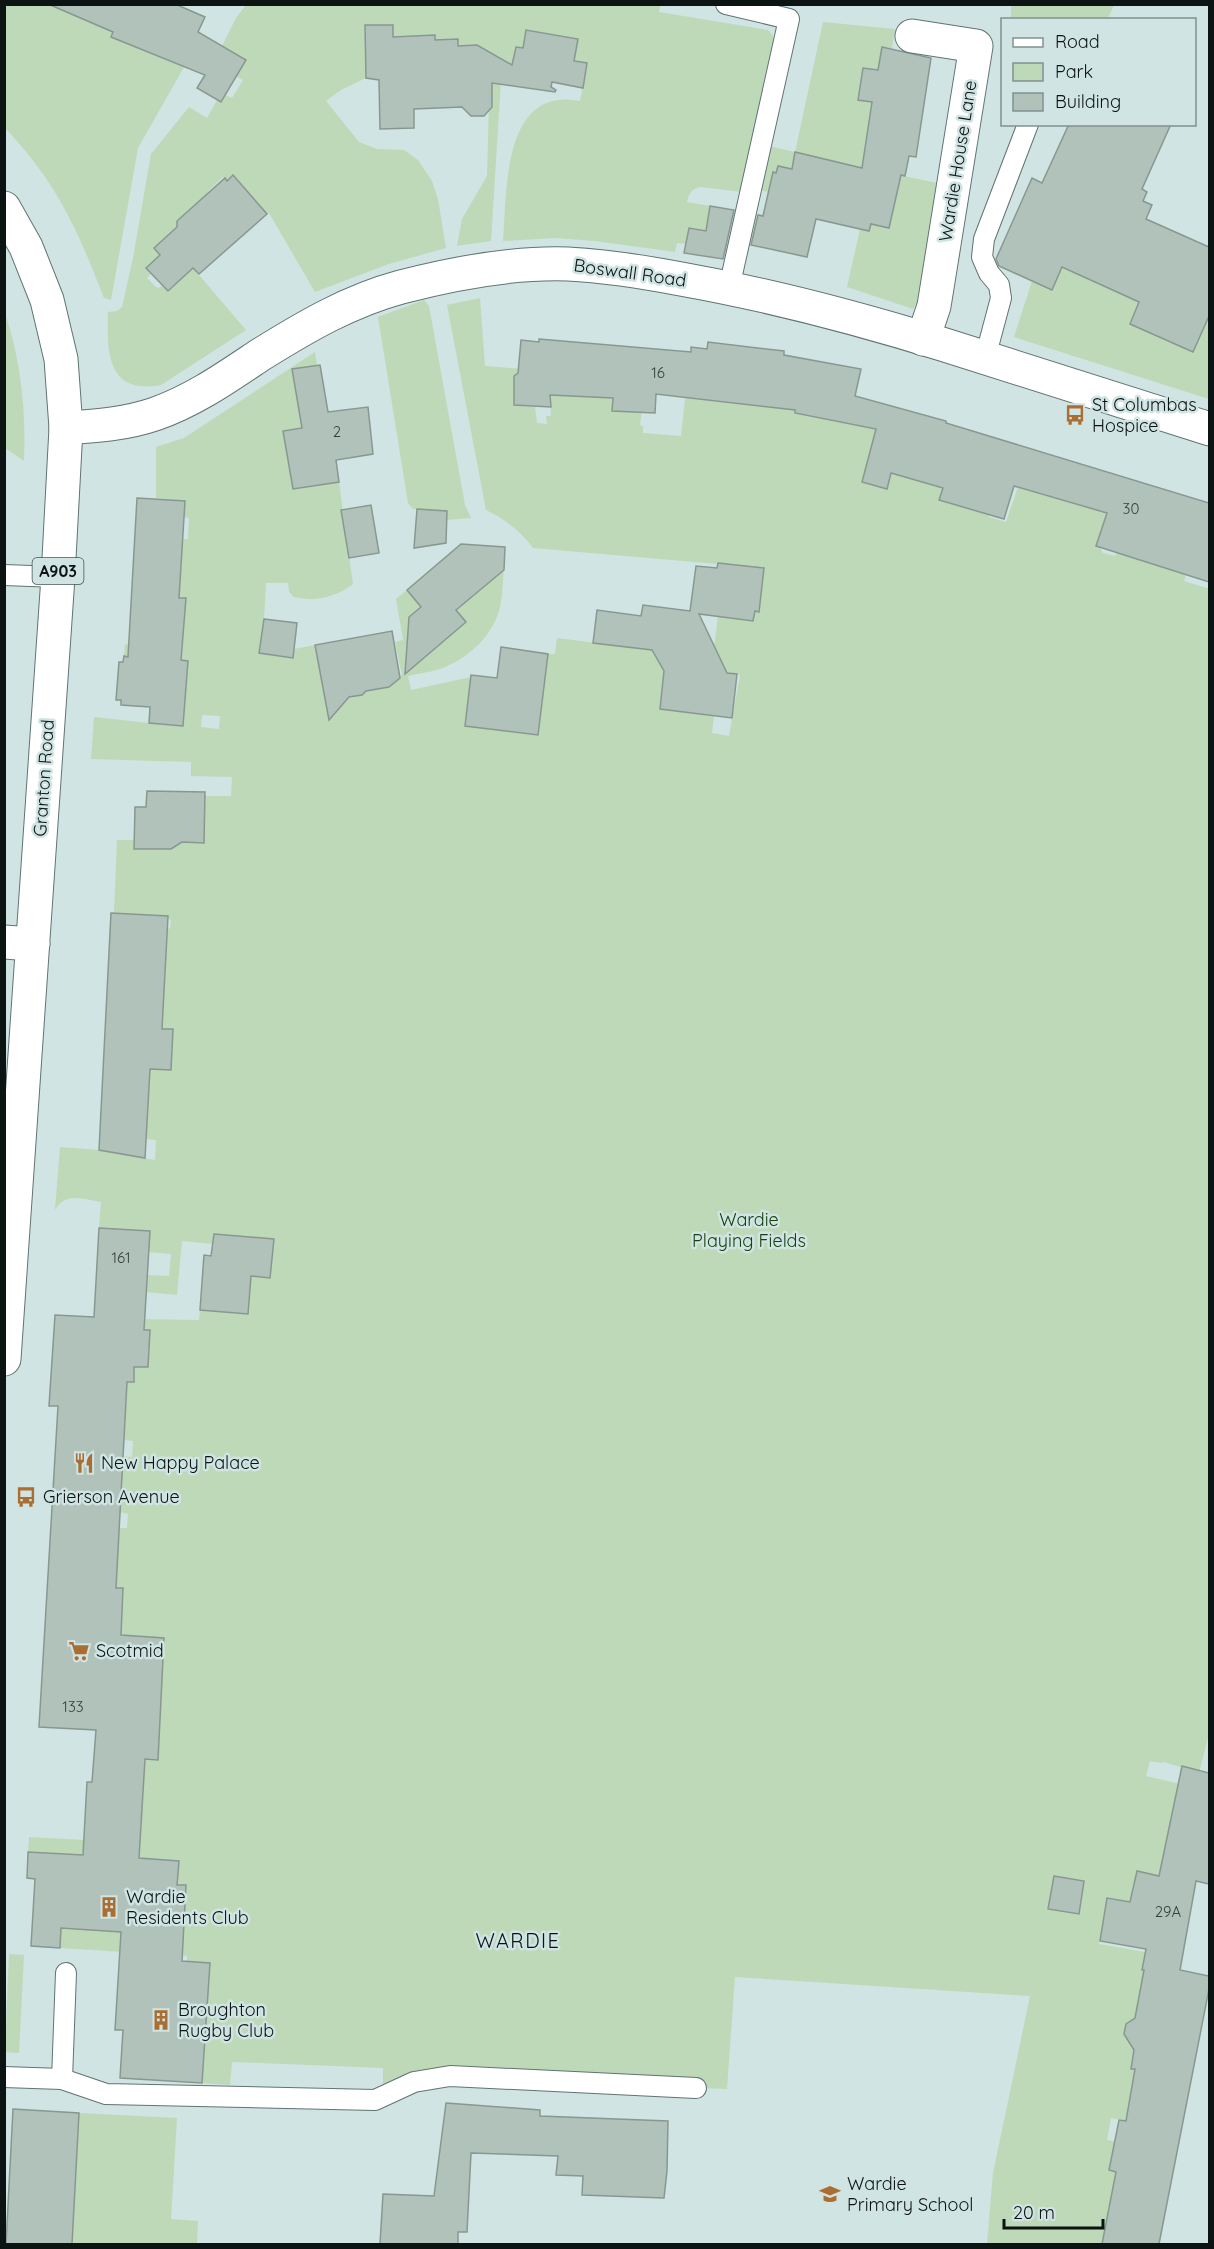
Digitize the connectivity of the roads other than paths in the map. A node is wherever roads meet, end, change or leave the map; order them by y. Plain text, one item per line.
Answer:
1 (726, 4) edge
2 (912, 36) dead end
3 (1027, 126) edge
4 (4, 208) edge
5 (729, 288) junction
6 (923, 339) junction
7 (985, 358) junction
8 (66, 428) junction
9 (1209, 429) edge
10 (4, 575) edge
11 (58, 577) junction
12 (19, 943) edge
13 (6, 1286) edge
14 (4, 1359) edge
15 (66, 1973) dead end
16 (4, 2077) edge
17 (62, 2079) junction
18 (696, 2088) dead end

1 - 5 lane
2 - 6 street, Wardie House Lane
3 - 7 lane
4 - 8 street, Granton Road / A903
5 - 6 street, Boswall Road
5 - 8 street, Boswall Road
6 - 7 street, Boswall Road
7 - 9 street, Boswall Road
8 - 11 street, Granton Road / A903
10 - 11 lane
11 - 12 street, Granton Road / A903
12 - 13 street, Granton Road / A903
13 - 14 street, Granton Road / A903
15 - 17 lane
16 - 17 lane
17 - 18 lane

